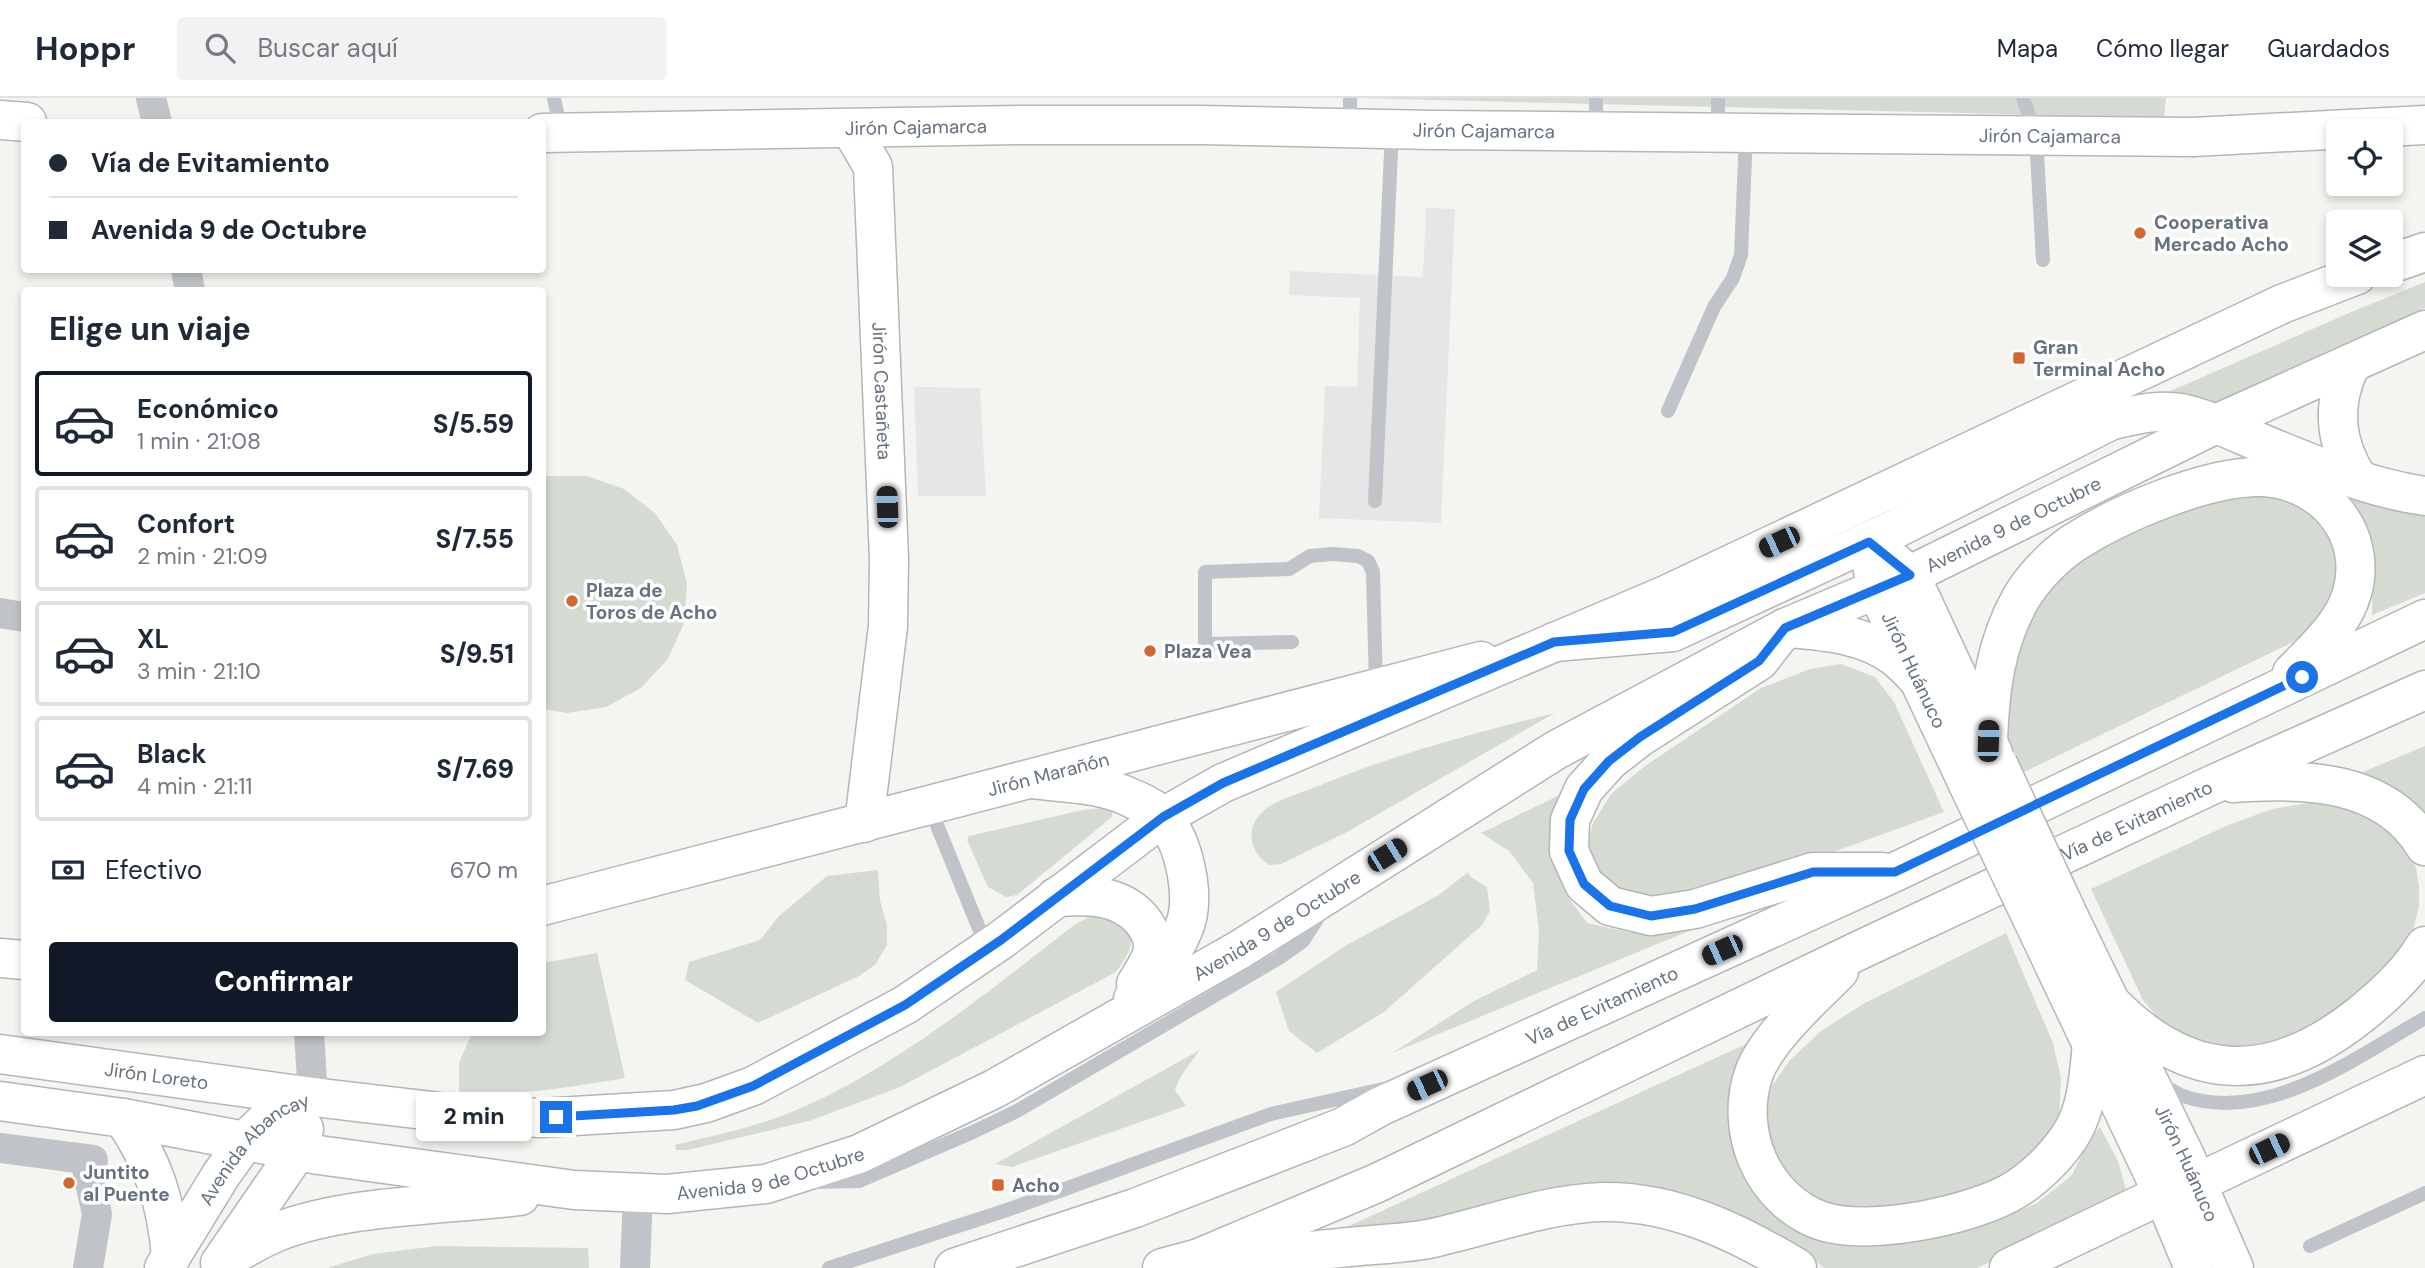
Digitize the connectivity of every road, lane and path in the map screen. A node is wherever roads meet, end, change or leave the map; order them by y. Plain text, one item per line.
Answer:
1 (151, 98) edge
2 (805, 98) edge
3 (2023, 98) edge
4 (1350, 113) edge
5 (1596, 115) edge
6 (156, 119) edge
7 (0, 120) edge
8 (1728, 121) edge
9 (21, 122) edge
10 (553, 122) edge
11 (2425, 125) edge
12 (839, 129) junction
13 (1392, 130) junction
14 (2036, 136) junction
15 (2425, 252) edge
16 (2043, 260) dead end
17 (2403, 260) edge
18 (2326, 287) edge
19 (2425, 330) edge
20 (2351, 365) junction
21 (2108, 388) junction
22 (1668, 411) dead end
23 (2218, 423) junction
24 (2083, 434) junction
25 (2359, 480) junction
26 (2425, 496) edge
27 (1375, 501) dead end
28 (1869, 542) junction
29 (1893, 582) junction
30 (0, 613) edge
31 (21, 616) edge
32 (2425, 619) edge
33 (1785, 628) junction
34 (1292, 642) dead end
35 (1554, 642) junction
36 (1920, 681) junction
37 (1376, 687) junction
38 (2277, 689) junction
39 (2425, 690) edge
40 (1984, 762) junction
41 (1031, 779) junction
42 (2214, 784) junction
43 (929, 806) junction
44 (1163, 817) junction
45 (864, 823) junction
46 (2425, 846) edge
47 (1895, 872) junction
48 (1339, 885) junction
49 (1056, 897) junction
50 (546, 905) edge
51 (2054, 924) junction
52 (2425, 946) edge
53 (988, 949) junction
54 (1860, 950) junction
55 (0, 958) edge
56 (21, 960) edge
57 (2110, 1002) junction
58 (2425, 1018) edge
59 (1115, 1019) junction
60 (309, 1036) edge
61 (2092, 1043) junction
62 (0, 1054) edge
63 (1450, 1074) junction
64 (2147, 1076) junction
65 (2424, 1076) edge
66 (313, 1097) junction
67 (0, 1101) edge
68 (123, 1118) junction
69 (247, 1140) junction
70 (0, 1148) edge
71 (298, 1150) junction
72 (766, 1184) junction
73 (2180, 1189) junction
74 (574, 1190) junction
75 (638, 1193) junction
76 (2425, 1193) edge
77 (1283, 1221) junction
78 (2310, 1246) dead end
79 (1228, 1261) edge
80 (167, 1262) edge
81 (218, 1266) edge
82 (88, 1268) edge
83 (635, 1268) edge
84 (829, 1268) edge
85 (954, 1268) edge
86 (1162, 1268) edge
87 (1797, 1268) edge
88 (2009, 1268) edge
89 (2194, 1268) edge
90 (2234, 1268) edge

1 - 6 street
2 - 12 main road, Jirón Castañeta
3 - 14 lane
4 - 12 main road, Jirón Cajamarca
4 - 13 main road, Jirón Cajamarca
5 - 8 main road, Jirón Cajamarca
5 - 13 main road, Jirón Cajamarca
7 - 9 main road
8 - 14 main road, Jirón Cajamarca
8 - 22 lane
10 - 12 main road, Jirón Cajamarca
11 - 14 main road, Jirón Cajamarca
12 - 45 main road, Jirón Castañeta
13 - 27 lane
14 - 16 lane
15 - 17 main road
18 - 21 main road
19 - 20 main road, Avenida 9 de Octubre
20 - 23 main road, Avenida 9 de Octubre
20 - 25 main road
21 - 24 main road
21 - 35 main road
23 - 24 main road
23 - 25 main road
23 - 29 main road, Avenida 9 de Octubre
24 - 28 main road
25 - 26 main road
28 - 29 main road, Jirón Huánuco
28 - 35 main road
29 - 33 main road, Avenida 9 de Octubre
29 - 36 main road, Jirón Huánuco
29 - 40 main road, Jirón Huánuco
30 - 31 street
32 - 38 main road, Vía de Evitamiento
33 - 36 main road
33 - 47 main road
33 - 48 main road, Avenida 9 de Octubre
34 - 37 lane
35 - 37 main road, Jirón Marañón
35 - 44 main road
36 - 40 main road, Jirón Huánuco
37 - 41 main road, Jirón Marañón
38 - 40 main road
38 - 47 main road, Vía de Evitamiento
39 - 42 main road, Vía de Evitamiento
40 - 51 main road, Jirón Huánuco, bridge
41 - 43 main road, Jirón Marañón
41 - 44 main road
42 - 46 main road
42 - 54 main road, Vía de Evitamiento
43 - 45 main road, Jirón Marañón
43 - 53 lane
44 - 49 main road
44 - 59 main road
45 - 50 main road, Jirón Marañón
47 - 63 main road, Vía de Evitamiento
48 - 59 main road, Avenida 9 de Octubre
48 - 72 lane
49 - 53 main road
49 - 59 main road
51 - 57 main road, Jirón Huánuco
51 - 61 main road, Jirón Huánuco
52 - 57 main road
53 - 66 main road
54 - 61 main road
54 - 77 main road, Vía de Evitamiento
55 - 56 main road
57 - 64 main road, Jirón Huánuco
58 - 64 lane
59 - 72 main road, Avenida 9 de Octubre
60 - 66 street
61 - 73 main road, Jirón Huánuco
62 - 66 main road, Jirón Loreto
63 - 84 lane
63 - 85 main road, Vía de Evitamiento
64 - 73 main road, Jirón Huánuco
65 - 73 main road
66 - 69 main road, Avenida Abancay
66 - 71 main road, Avenida Abancay
67 - 68 main road
68 - 69 main road
68 - 80 main road
69 - 71 main road
69 - 80 main road, Avenida Abancay
70 - 82 street
71 - 74 main road, Avenida 9 de Octubre
71 - 81 main road, Avenida Abancay
72 - 75 main road, Avenida 9 de Octubre
73 - 88 main road
73 - 89 main road, Jirón Huánuco
73 - 90 main road, Jirón Huánuco
74 - 75 main road, Avenida 9 de Octubre
74 - 81 main road
75 - 83 street
76 - 78 lane
77 - 79 main road, Vía de Evitamiento
77 - 79 lane
79 - 86 main road, Vía de Evitamiento
79 - 87 main road

